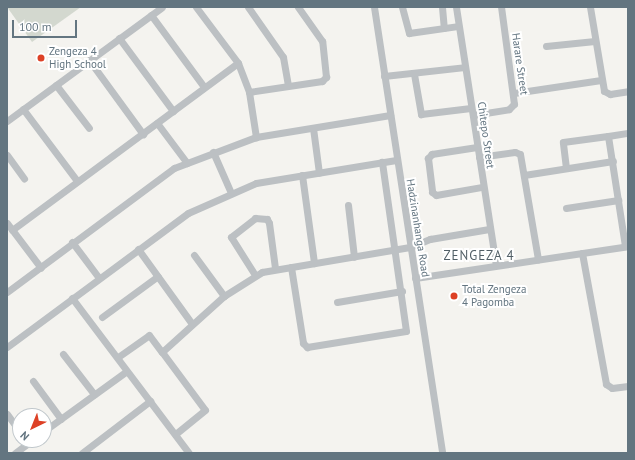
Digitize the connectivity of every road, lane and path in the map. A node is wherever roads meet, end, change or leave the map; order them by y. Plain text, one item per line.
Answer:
1 (162, 7) edge
2 (196, 7) edge
3 (248, 7) edge
4 (298, 7) edge
5 (374, 7) edge
6 (402, 7) edge
7 (442, 7) edge
8 (456, 7) edge
9 (501, 7) edge
10 (590, 7) edge
11 (151, 15) junction
12 (458, 26) junction
13 (444, 28) junction
14 (119, 38) junction
15 (595, 41) junction
16 (546, 46) dead end
17 (89, 60) junction
18 (238, 63) junction
19 (465, 67) junction
20 (414, 74) junction
21 (384, 76) junction
22 (601, 80) junction
23 (56, 84) junction
24 (288, 86) junction
25 (204, 87) junction
26 (628, 91) edge
27 (249, 92) junction
28 (514, 93) junction
29 (23, 109) junction
30 (173, 111) junction
31 (472, 112) junction
32 (390, 115) junction
33 (7, 121) edge
34 (157, 123) junction
35 (90, 128) dead end
36 (312, 128) junction
37 (628, 133) edge
38 (142, 134) junction
39 (608, 136) junction
40 (256, 137) junction
41 (477, 147) junction
42 (213, 152) junction
43 (7, 155) edge
44 (479, 157) junction
45 (396, 160) junction
46 (613, 161) junction
47 (382, 162) junction
48 (187, 163) junction
49 (566, 168) junction
50 (319, 173) junction
51 (302, 175) junction
52 (524, 175) junction
53 (24, 178) dead end
54 (77, 181) junction
55 (482, 187) junction
56 (231, 193) junction
57 (618, 200) junction
58 (348, 204) dead end
59 (566, 208) dead end
60 (7, 223) edge
61 (489, 229) junction
62 (12, 230) junction
63 (72, 242) junction
64 (626, 246) edge
65 (410, 247) junction
66 (138, 249) junction
67 (395, 249) junction
68 (582, 252) junction
69 (194, 255) dead end
70 (354, 257) junction
71 (538, 259) junction
72 (314, 262) junction
73 (496, 265) junction
74 (291, 266) junction
75 (41, 268) junction
76 (275, 268) junction
77 (255, 275) junction
78 (158, 276) junction
79 (99, 278) junction
80 (415, 278) junction
81 (402, 290) junction
82 (7, 292) edge
83 (224, 296) junction
84 (72, 298) junction
85 (337, 302) dead end
86 (102, 317) dead end
87 (192, 324) junction
88 (7, 347) edge
89 (162, 352) junction
90 (63, 354) dead end
91 (118, 357) junction
92 (127, 371) junction
93 (33, 381) dead end
94 (628, 386) edge
95 (94, 394) junction
96 (150, 401) junction
97 (61, 419) junction
98 (52, 425) edge
99 (175, 434) junction
100 (82, 453) edge
101 (189, 453) edge
102 (442, 453) edge

1 - 11 street
2 - 18 street
3 - 24 street
4 - 24 street
5 - 21 street, Hadzinanhanga Road
6 - 13 street
7 - 13 street
8 - 12 street, Chitepo Street
9 - 28 street, Harare Street
10 - 15 street
11 - 14 street
11 - 25 street
12 - 13 street
12 - 19 street, Chitepo Street
14 - 17 street
14 - 30 street
15 - 16 street
15 - 22 street
17 - 23 street
17 - 38 street
18 - 25 street
18 - 27 street
19 - 20 street
19 - 31 street, Chitepo Street
20 - 21 street
20 - 31 street, Harare Street
21 - 32 street, Hadzinanhanga Road
22 - 26 street
22 - 28 street
23 - 29 street
23 - 35 street
24 - 27 street
25 - 30 street
27 - 40 street
28 - 31 street, Harare Street
29 - 33 street
29 - 54 street
30 - 34 street
31 - 41 street, Chitepo Street
32 - 36 street
32 - 45 street, Hadzinanhanga Road
34 - 38 street
34 - 48 street
36 - 40 street
36 - 50 street
37 - 39 street
38 - 54 street
39 - 46 street
39 - 49 street
40 - 42 street
41 - 44 street, Chitepo Street
41 - 55 street
42 - 48 street
42 - 56 street
43 - 53 street
44 - 52 street
44 - 55 street, Chitepo Street
45 - 47 street
45 - 65 street, Hadzinanhanga Road
46 - 49 street
46 - 57 street
47 - 50 street
47 - 67 street
48 - 63 street
49 - 52 street
50 - 51 street
51 - 56 street
51 - 72 street
52 - 71 street
54 - 62 street
55 - 61 street, Chitepo Street
56 - 66 street
57 - 59 street
57 - 64 street
58 - 70 street
60 - 62 street
61 - 65 street
61 - 73 street, Chitepo Street
62 - 75 street
63 - 75 street
63 - 79 street
64 - 68 street
65 - 67 street
65 - 80 street, Hadzinanhanga Road
66 - 78 street
66 - 79 street
67 - 70 street
67 - 81 street
68 - 71 street
68 - 94 street
69 - 83 street
70 - 72 street
71 - 73 street
72 - 74 street
73 - 80 street
74 - 76 street
74 - 81 street
75 - 82 street
76 - 77 street
76 - 77 street
77 - 83 street
78 - 86 street
78 - 87 street
79 - 84 street
80 - 102 street, Hadzinanhanga Road
81 - 85 street
83 - 87 street
84 - 88 street
84 - 91 street
87 - 89 street
89 - 91 street
89 - 99 street
90 - 95 street
91 - 92 street
92 - 95 street
92 - 96 street
93 - 97 street
95 - 97 street
96 - 99 street
96 - 100 street
97 - 98 street
99 - 101 street

